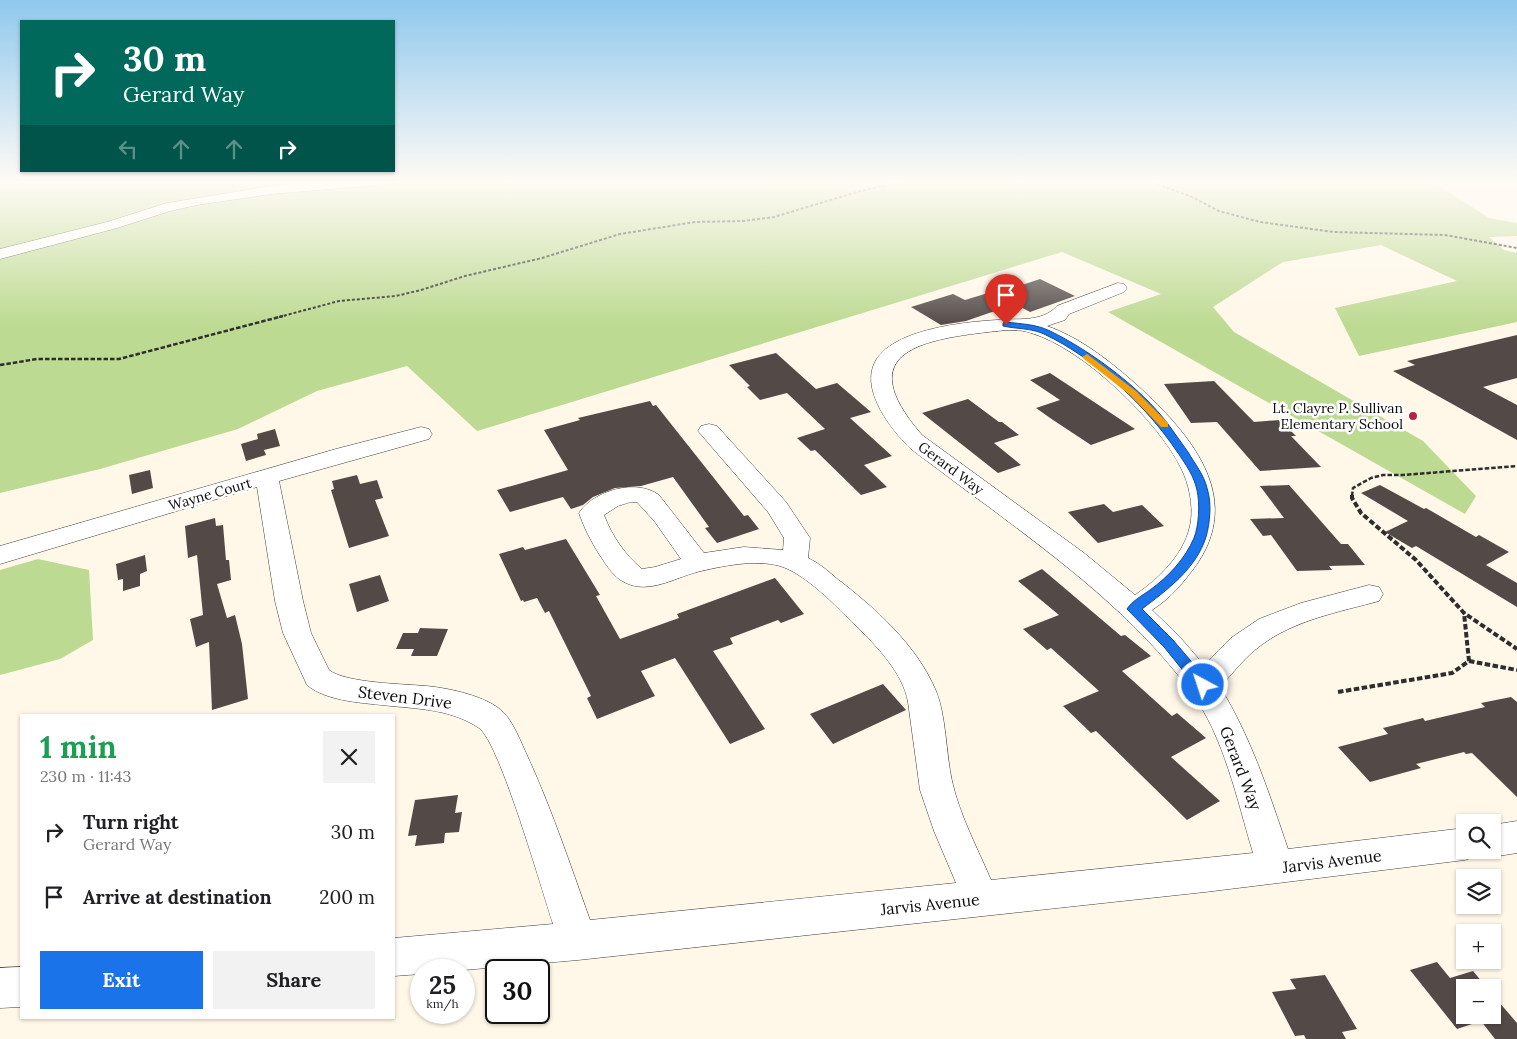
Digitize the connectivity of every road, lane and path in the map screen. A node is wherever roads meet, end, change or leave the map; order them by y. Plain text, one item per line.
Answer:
1 (92, 229) edge
2 (648, 229) edge
3 (1315, 229) edge
4 (1517, 248) edge
5 (0, 254) edge
6 (1118, 288) dead end
7 (1026, 326) junction
8 (0, 365) edge
9 (709, 431) dead end
10 (420, 434) dead end
11 (1517, 466) edge
12 (267, 478) junction
13 (0, 555) edge
14 (795, 561) junction
15 (697, 563) dead end
16 (1369, 594) dead end
17 (1134, 609) junction
18 (1464, 613) junction
19 (1517, 650) edge
20 (1469, 661) junction
21 (1517, 670) edge
22 (1203, 685) junction
23 (1338, 692) dead end
24 (1517, 837) edge
25 (1501, 839) edge
26 (1456, 845) edge
27 (1276, 867) junction
28 (981, 899) junction
29 (578, 941) junction
30 (395, 957) edge
31 (20, 986) edge
32 (0, 988) edge

1 - 5 street
2 - 8 path
3 - 4 path
6 - 7 street
7 - 17 street, Gerard Way
7 - 17 street, Gerard Way
9 - 14 street
10 - 12 street, Wayne Court
11 - 18 path
12 - 13 street, Wayne Court
12 - 29 street, Steven Drive
14 - 15 street
14 - 28 street
16 - 22 street
17 - 22 street, Gerard Way
18 - 19 path
18 - 20 path
20 - 21 path
20 - 23 path
22 - 27 street, Gerard Way
24 - 25 street
26 - 27 street, Jarvis Avenue
27 - 28 street, Jarvis Avenue
28 - 29 street, Jarvis Avenue
29 - 30 street, Jarvis Avenue
31 - 32 street

